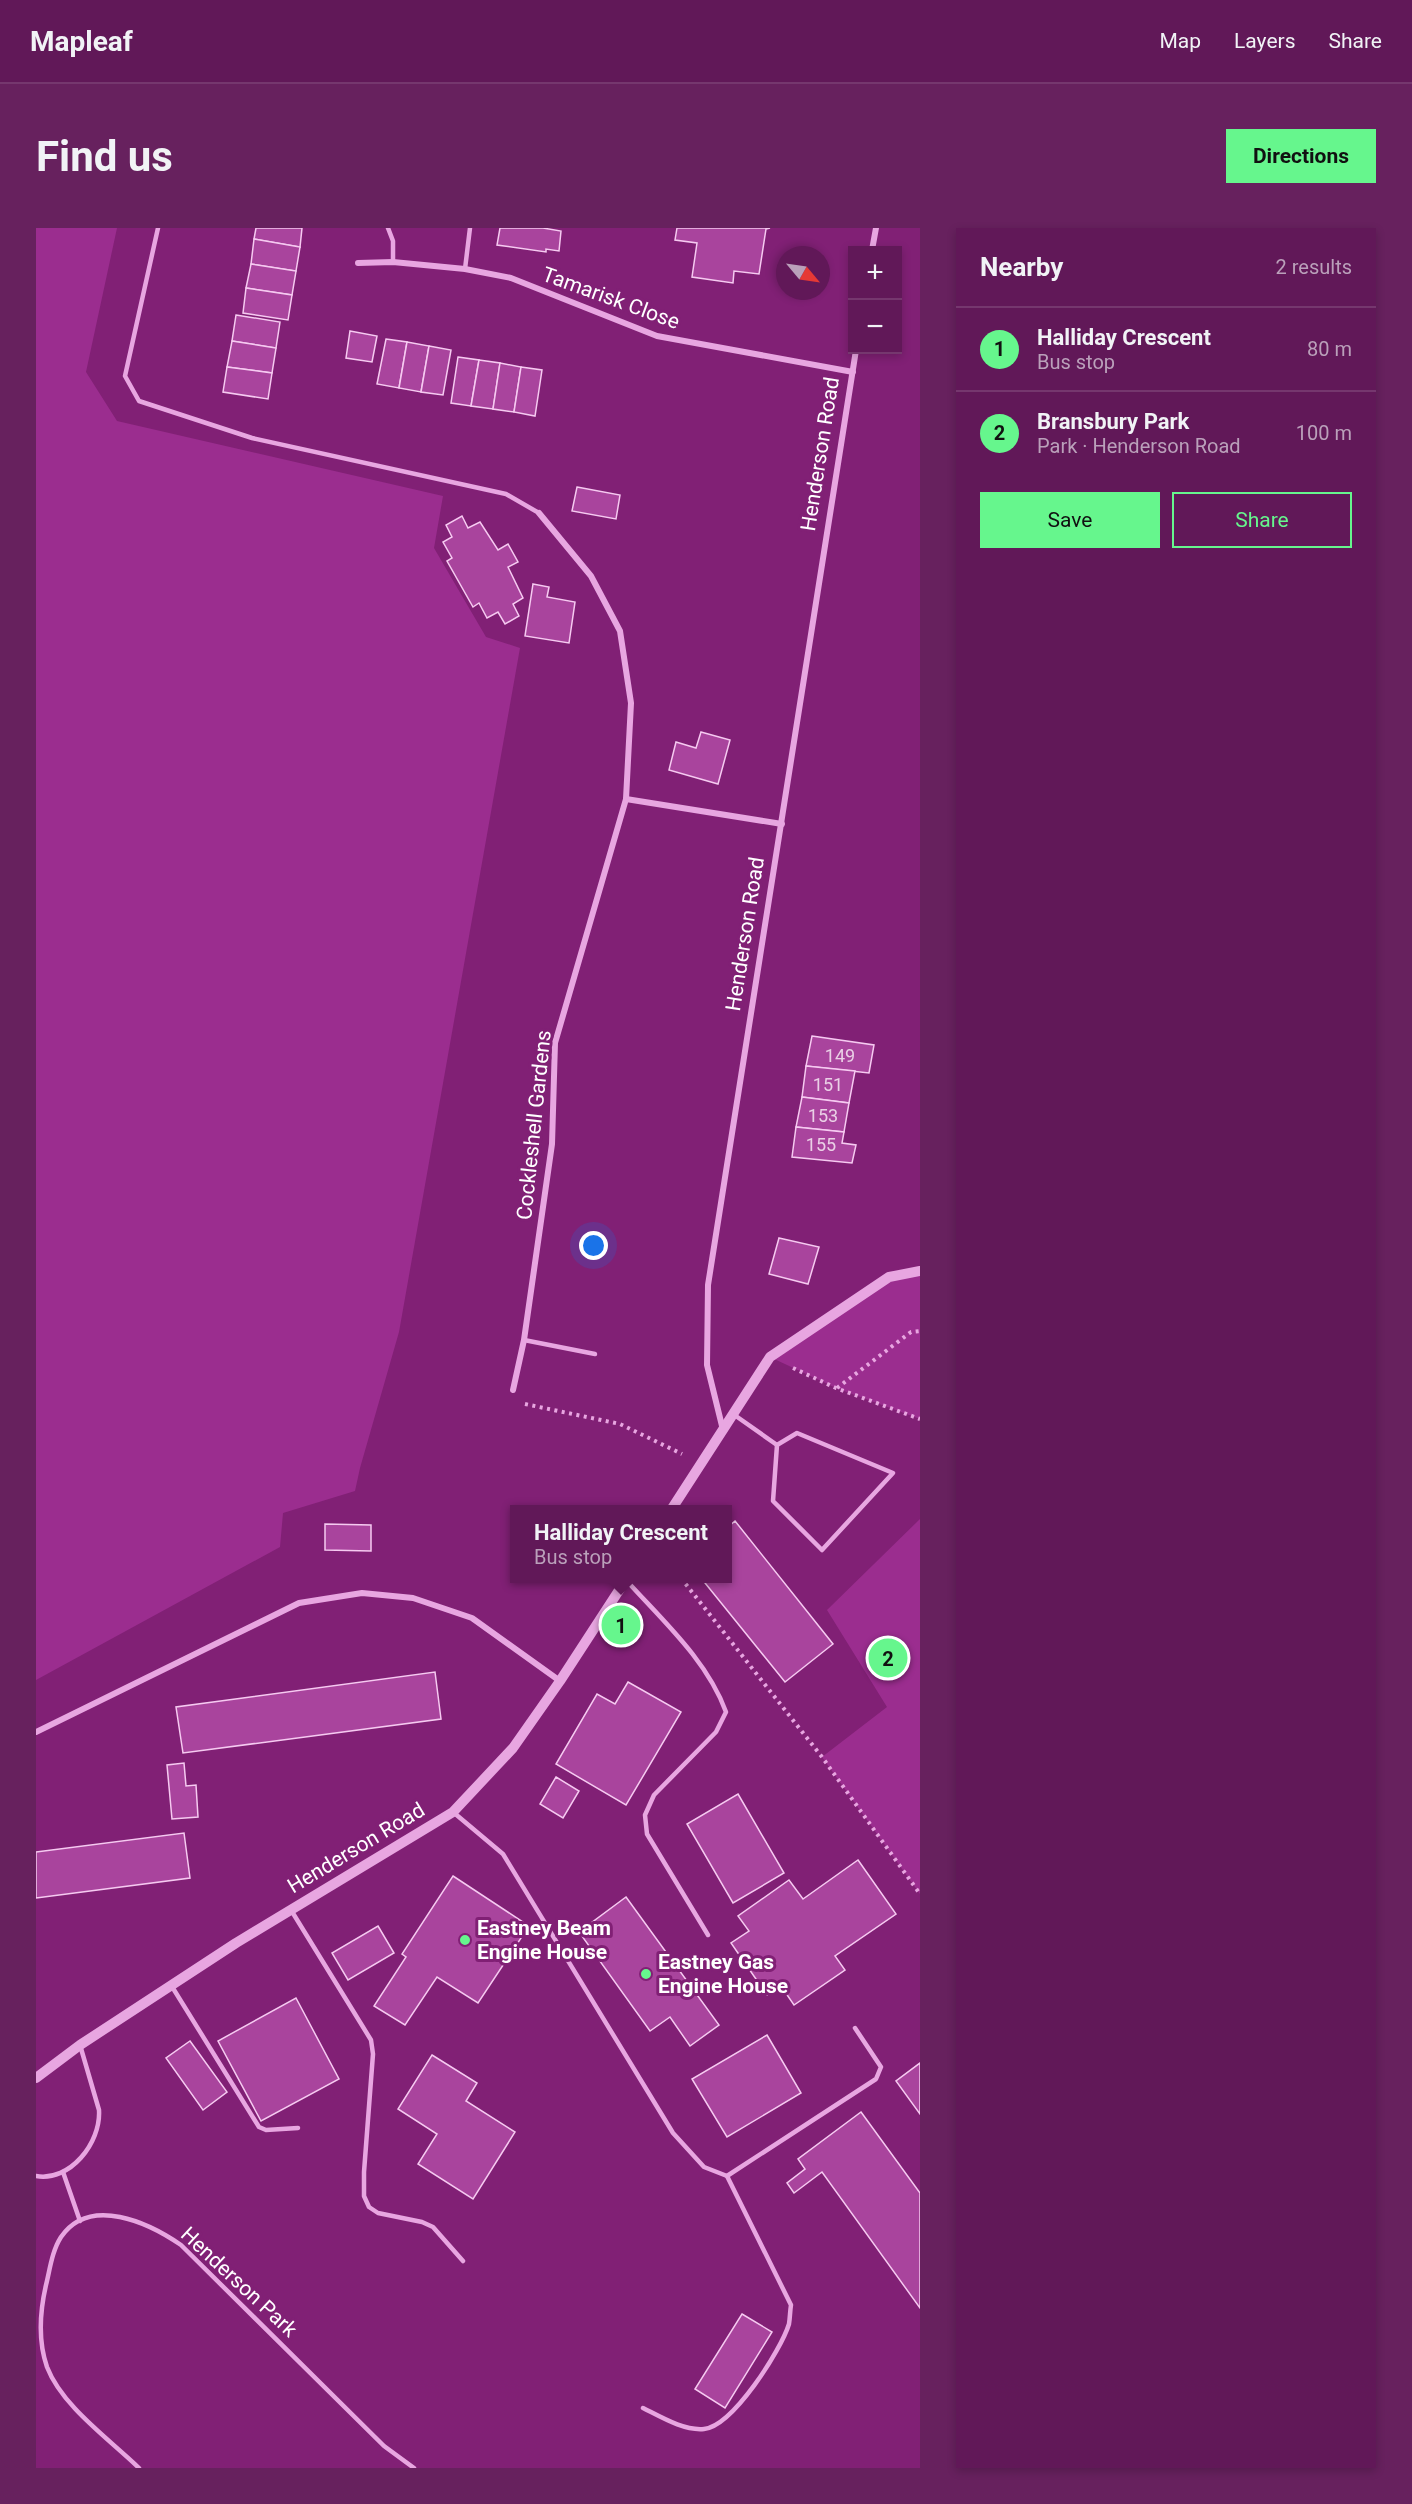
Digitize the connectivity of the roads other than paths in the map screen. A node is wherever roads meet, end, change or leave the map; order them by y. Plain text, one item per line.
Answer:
1 (158, 228) edge
2 (388, 228) edge
3 (470, 228) edge
4 (876, 228) edge
5 (873, 246) edge
6 (393, 262) junction
7 (358, 263) dead end
8 (465, 269) junction
9 (855, 354) edge
10 (853, 372) junction
11 (540, 513) joint
12 (626, 799) junction
13 (782, 824) junction
14 (920, 1271) edge
15 (524, 1340) junction
16 (595, 1354) dead end
17 (513, 1390) road end
18 (733, 1414) junction
19 (723, 1431) junction
20 (777, 1445) junction
21 (675, 1505) edge
22 (623, 1583) edge
23 (630, 1583) edge
24 (560, 1681) junction
25 (36, 1732) edge
26 (453, 1812) junction
27 (291, 1910) junction
28 (708, 1935) dead end
29 (171, 1986) junction
30 (855, 2028) dead end
31 (80, 2045) junction
32 (36, 2078) edge
33 (298, 2128) dead end
34 (63, 2172) junction
35 (36, 2176) edge
36 (728, 2176) junction
37 (80, 2221) junction
38 (463, 2261) dead end
39 (643, 2408) dead end
40 (139, 2468) edge
41 (414, 2468) edge

1 - 11 lane
2 - 6 lane
3 - 8 lane
4 - 5 street
6 - 7 street, Tamarisk Close
6 - 8 street, Tamarisk Close
8 - 10 street, Tamarisk Close
9 - 10 street, Henderson Road
10 - 13 street, Henderson Road
11 - 12 street, Cockleshell Gardens
12 - 13 street
12 - 15 street, Cockleshell Gardens
13 - 19 street, Henderson Road
14 - 18 street
15 - 16 lane
15 - 17 street, Cockleshell Gardens
18 - 19 street
18 - 20 lane
19 - 21 street
20 - 20 lane
22 - 24 street, Henderson Road
23 - 28 lane
24 - 25 street
24 - 26 street, Henderson Road
26 - 27 street, Henderson Road
26 - 36 lane
27 - 29 street, Henderson Road
27 - 38 lane
29 - 31 street, Henderson Road
29 - 33 lane
30 - 36 lane
31 - 32 street, Henderson Road
31 - 34 lane
34 - 35 lane
34 - 37 lane
36 - 39 lane
37 - 40 lane
37 - 41 lane, Henderson Park

